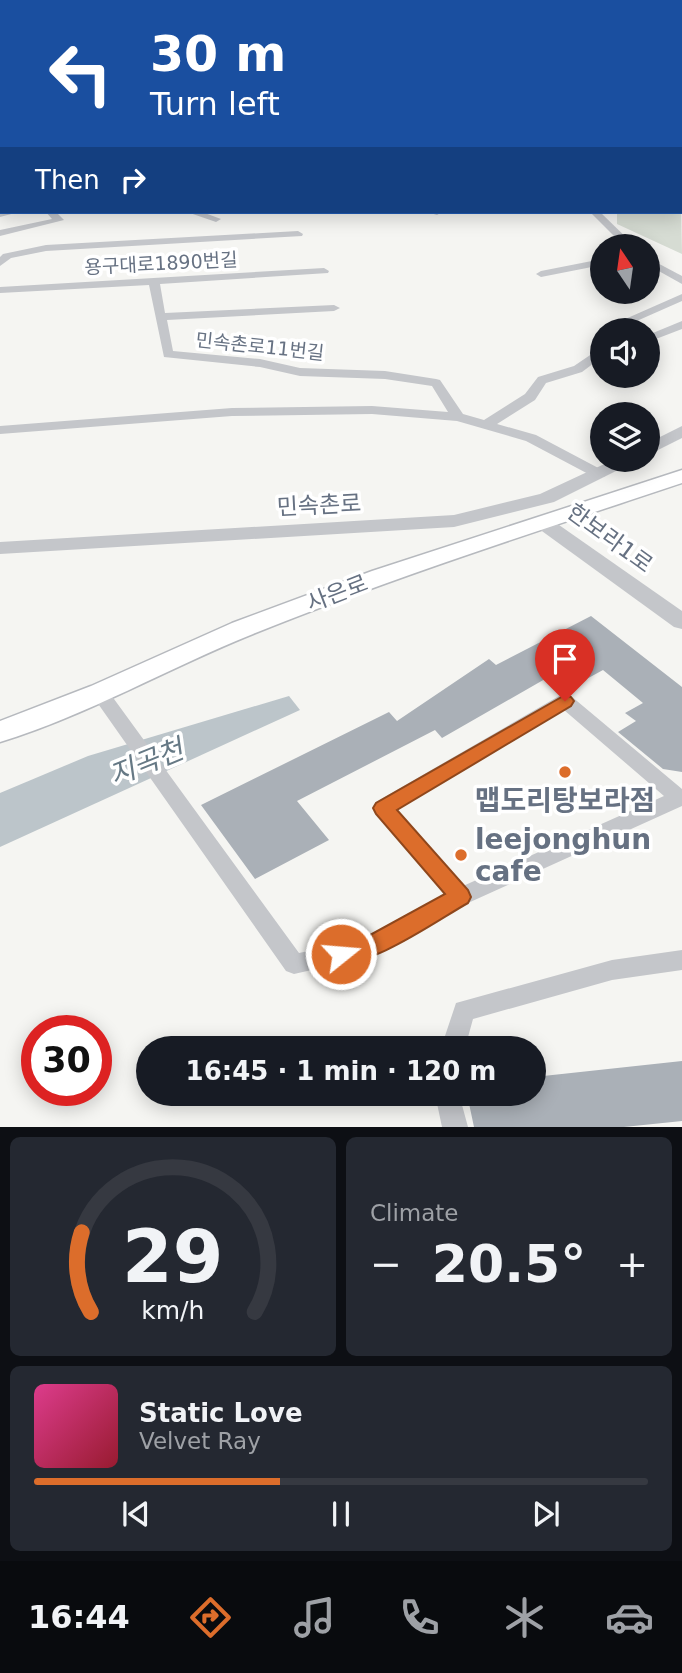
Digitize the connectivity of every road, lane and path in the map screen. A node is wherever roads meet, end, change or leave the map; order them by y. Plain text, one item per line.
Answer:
1 (53, 214) edge
2 (199, 214) edge
3 (597, 214) edge
4 (216, 219) dead end
5 (0, 233) edge
6 (299, 234) dead end
7 (618, 234) edge
8 (0, 263) edge
9 (590, 264) edge
10 (660, 268) edge
11 (324, 271) dead end
12 (541, 274) dead end
13 (154, 281) junction
14 (682, 281) edge
15 (0, 290) edge
16 (682, 297) edge
17 (334, 308) dead end
18 (160, 317) junction
19 (633, 318) edge
20 (682, 325) edge
21 (660, 334) edge
22 (590, 360) edge
23 (458, 417) junction
24 (486, 425) junction
25 (0, 430) edge
26 (682, 431) edge
27 (660, 443) edge
28 (603, 472) edge
29 (599, 474) junction
30 (682, 476) edge
31 (542, 522) junction
32 (0, 548) edge
33 (682, 622) edge
34 (107, 703) junction
35 (0, 732) edge
36 (681, 797) edge
37 (460, 897) junction
38 (682, 960) edge
39 (457, 1036) edge
40 (450, 1106) edge
41 (455, 1127) edge

1 - 5 street
2 - 4 street, 용구대로1890번길
3 - 7 street
6 - 8 street, 용구대로1890번길
9 - 12 street
10 - 14 street
11 - 13 street, 용구대로1890번길
13 - 15 street, 용구대로1890번길
13 - 18 street
16 - 19 street
17 - 18 street, 민속촌로11번길
18 - 23 street, 민속촌로11번길
20 - 21 street
22 - 24 street
23 - 24 street
23 - 25 street
24 - 29 street
26 - 27 street
28 - 29 street, 민속촌로
29 - 32 street, 민속촌로
30 - 31 main road, 사은로
31 - 33 street, 한보라1로
31 - 34 main road, 사은로
34 - 35 main road, 사은로
34 - 37 street
36 - 37 street
36 - 37 street
38 - 39 street
40 - 41 street

